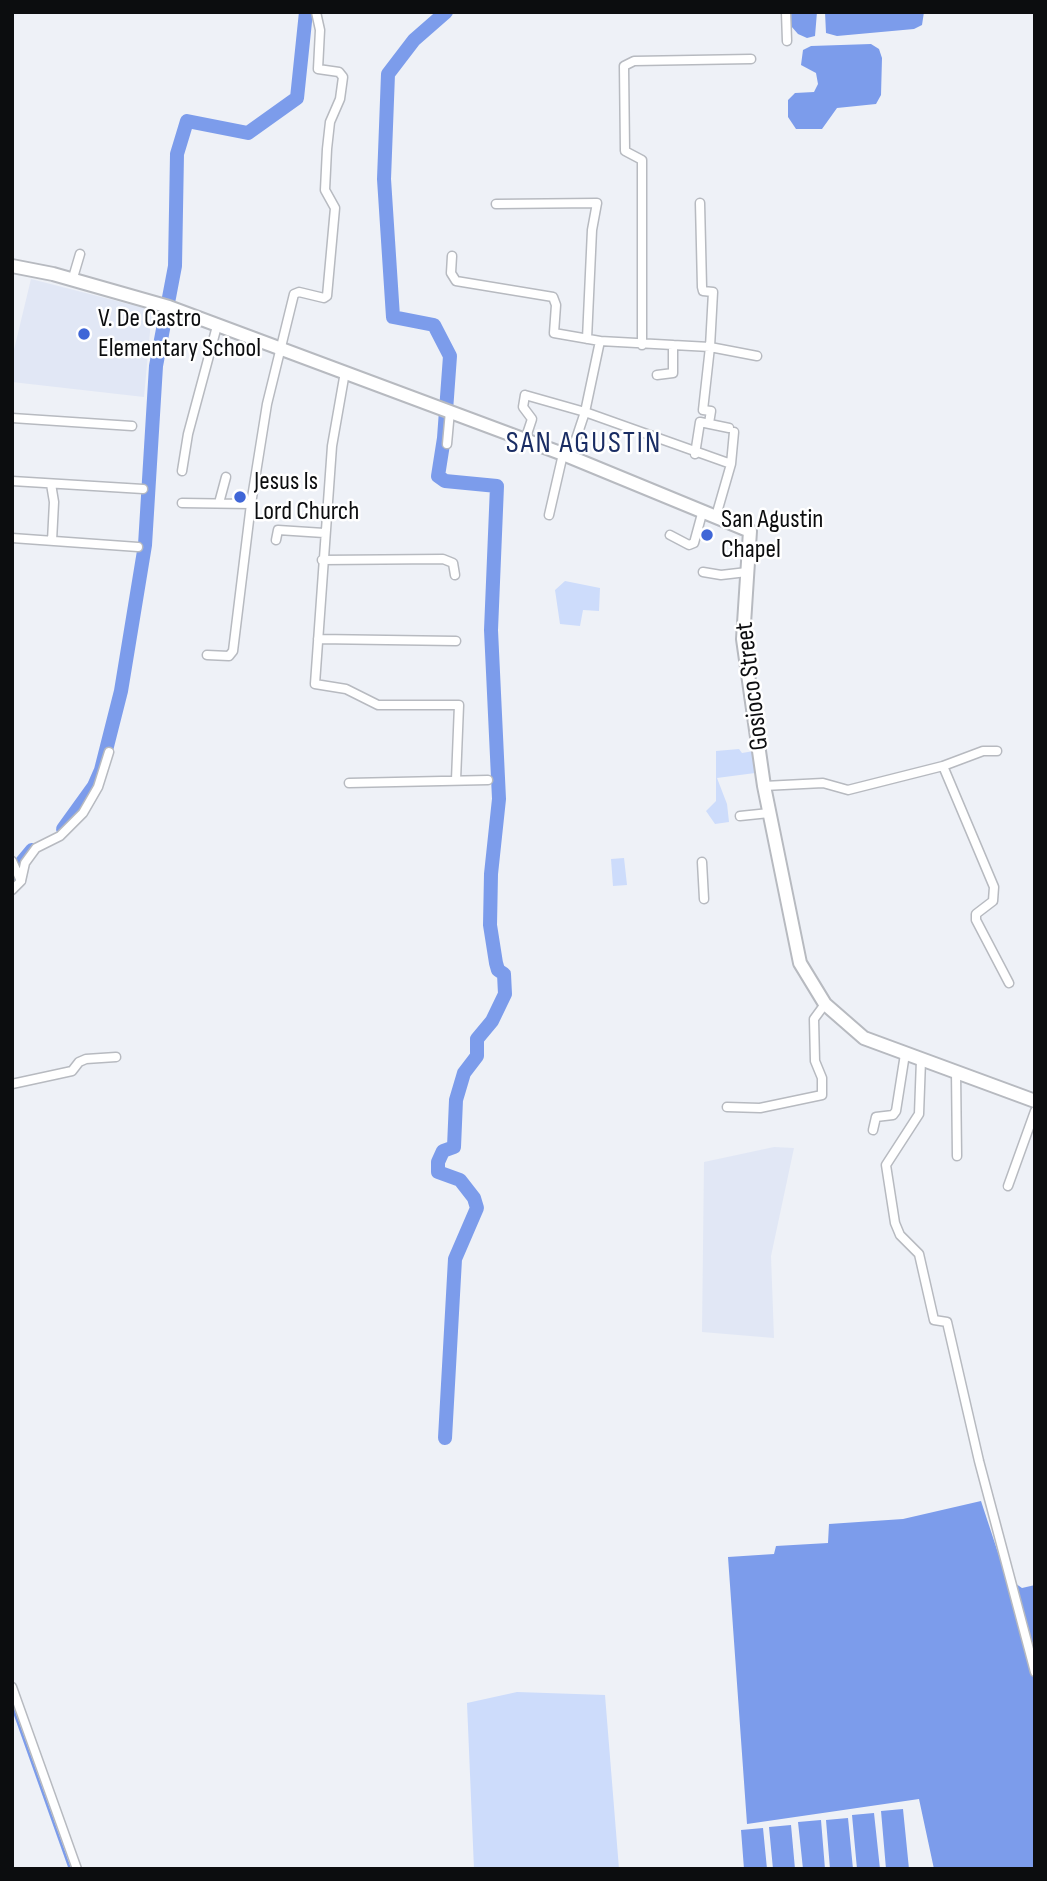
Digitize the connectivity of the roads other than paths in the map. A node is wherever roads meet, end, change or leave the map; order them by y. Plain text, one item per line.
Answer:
1 (316, 12) edge
2 (786, 12) edge
3 (787, 41) dead end
4 (751, 58) dead end
5 (701, 203) dead end
6 (496, 204) dead end
7 (80, 254) dead end
8 (452, 256) dead end
9 (12, 266) edge
10 (72, 281) junction
11 (217, 326) junction
12 (587, 339) junction
13 (600, 341) junction
14 (642, 345) junction
15 (673, 345) junction
16 (279, 347) junction
17 (710, 347) junction
18 (757, 356) dead end
19 (345, 372) junction
20 (657, 375) dead end
21 (447, 410) junction
22 (585, 412) junction
23 (12, 418) edge
24 (709, 423) junction
25 (132, 426) dead end
26 (525, 440) junction
27 (447, 444) dead end
28 (695, 454) junction
29 (567, 456) junction
30 (731, 464) junction
31 (182, 471) dead end
32 (226, 477) dead end
33 (12, 481) edge
34 (51, 484) junction
35 (143, 489) dead end
36 (181, 503) dead end
37 (219, 503) junction
38 (251, 504) junction
39 (703, 510) junction
40 (549, 515) dead end
41 (716, 516) junction
42 (324, 533) junction
43 (670, 535) dead end
44 (12, 538) edge
45 (276, 540) dead end
46 (52, 541) junction
47 (138, 547) dead end
48 (322, 560) junction
49 (703, 572) dead end
50 (747, 572) junction
51 (455, 575) dead end
52 (318, 639) junction
53 (456, 640) dead end
54 (206, 655) dead end
55 (997, 751) dead end
56 (109, 752) dead end
57 (943, 766) junction
58 (456, 780) junction
59 (488, 780) dead end
60 (349, 783) dead end
61 (764, 786) junction
62 (769, 813) junction
63 (740, 816) dead end
64 (702, 862) dead end
65 (15, 866) edge
66 (21, 881) junction
67 (12, 890) edge
68 (704, 899) dead end
69 (1009, 983) dead end
70 (825, 1004) junction
71 (905, 1054) junction
72 (116, 1057) dead end
73 (921, 1060) junction
74 (956, 1071) junction
75 (12, 1084) edge
76 (1035, 1101) edge
77 (727, 1107) dead end
78 (1035, 1111) edge
79 (873, 1130) dead end
80 (957, 1156) dead end
81 (1008, 1186) dead end
82 (1035, 1672) edge
83 (12, 1687) edge
84 (77, 1869) edge

1 - 16 street
2 - 3 street
4 - 14 street
5 - 17 street
6 - 12 street
7 - 10 street
8 - 12 street
9 - 10 street, Gosioco Street
10 - 11 street, Gosioco Street
11 - 16 street, Gosioco Street
11 - 31 street
12 - 13 street
13 - 14 street
13 - 22 street
14 - 15 street
15 - 17 street
15 - 20 street
16 - 19 street, Gosioco Street
16 - 38 street
17 - 18 street
17 - 24 street
19 - 21 street, Gosioco Street
19 - 42 street
21 - 26 street, Gosioco Street
21 - 27 street
22 - 26 street
22 - 28 street
22 - 29 street
23 - 25 street
24 - 28 street
24 - 30 street
26 - 29 street, Gosioco Street
28 - 30 street
29 - 39 street, Gosioco Street
29 - 40 street
30 - 41 street
32 - 37 street
33 - 34 street
34 - 35 street
34 - 46 street
36 - 37 street
37 - 38 street
38 - 54 street
39 - 41 street, Gosioco Street
39 - 43 street
41 - 50 street, Gosioco Street
42 - 45 street
42 - 48 street
44 - 46 street
46 - 47 street
48 - 51 street
48 - 52 street
49 - 50 street
50 - 61 street, Gosioco Street
52 - 53 street
52 - 58 street
55 - 57 street
56 - 66 street
57 - 61 street
57 - 69 street
58 - 59 street
58 - 60 street
61 - 62 street, Gosioco Street
62 - 63 street
62 - 70 street, Gosioco Street
64 - 68 street
65 - 66 street
66 - 67 street
70 - 71 street, Gosioco Street
70 - 77 street
71 - 73 street, Gosioco Street
71 - 79 street
72 - 75 street
73 - 74 street, Gosioco Street
73 - 82 street
74 - 76 street, Gosioco Street
74 - 80 street
78 - 81 street
83 - 84 street

